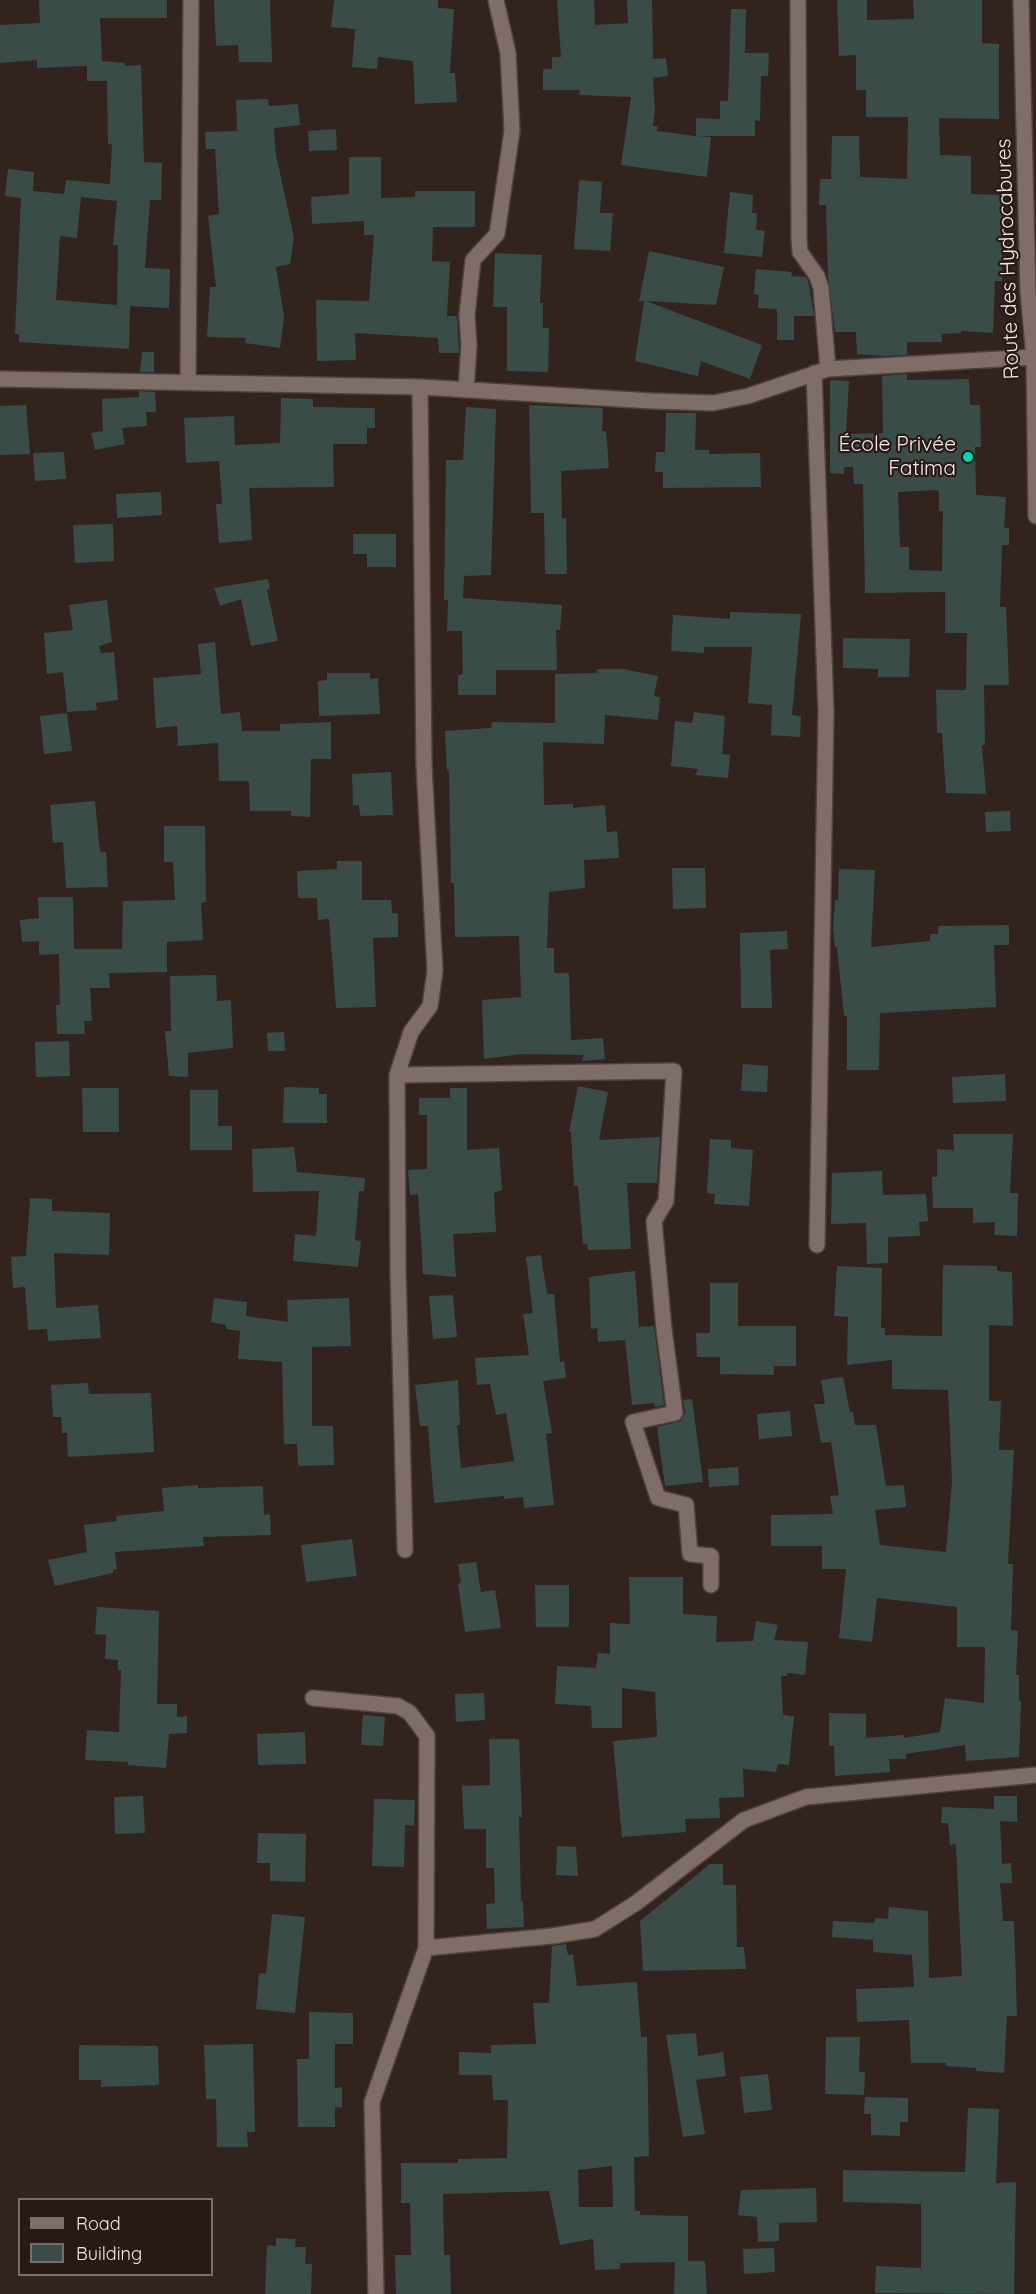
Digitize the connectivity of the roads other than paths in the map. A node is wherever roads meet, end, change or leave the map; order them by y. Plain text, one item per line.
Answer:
1 (191, 0) edge
2 (496, 0) edge
3 (798, 0) edge
4 (1021, 0) edge
5 (1029, 28) edge
6 (1032, 291) edge
7 (1034, 357) junction
8 (821, 371) junction
9 (0, 379) edge
10 (188, 382) junction
11 (420, 387) junction
12 (466, 390) junction
13 (1036, 516) edge
14 (397, 1075) junction
15 (817, 1245) dead end
16 (405, 1550) dead end
17 (711, 1585) dead end
18 (313, 1698) dead end
19 (1036, 1775) edge
20 (426, 1948) junction
21 (376, 2294) edge

1 - 10 street
2 - 12 street
3 - 8 street
4 - 5 street, Route des Hydrocabures
5 - 6 street, Route des Hydrocabures
6 - 7 street, Route des Hydrocabures
7 - 8 street
7 - 13 street, Route des Hydrocabures
8 - 12 street
8 - 15 street
9 - 10 street
10 - 11 street
11 - 12 street
11 - 14 street
14 - 16 street
14 - 17 street
18 - 20 street
19 - 20 street
20 - 21 street

